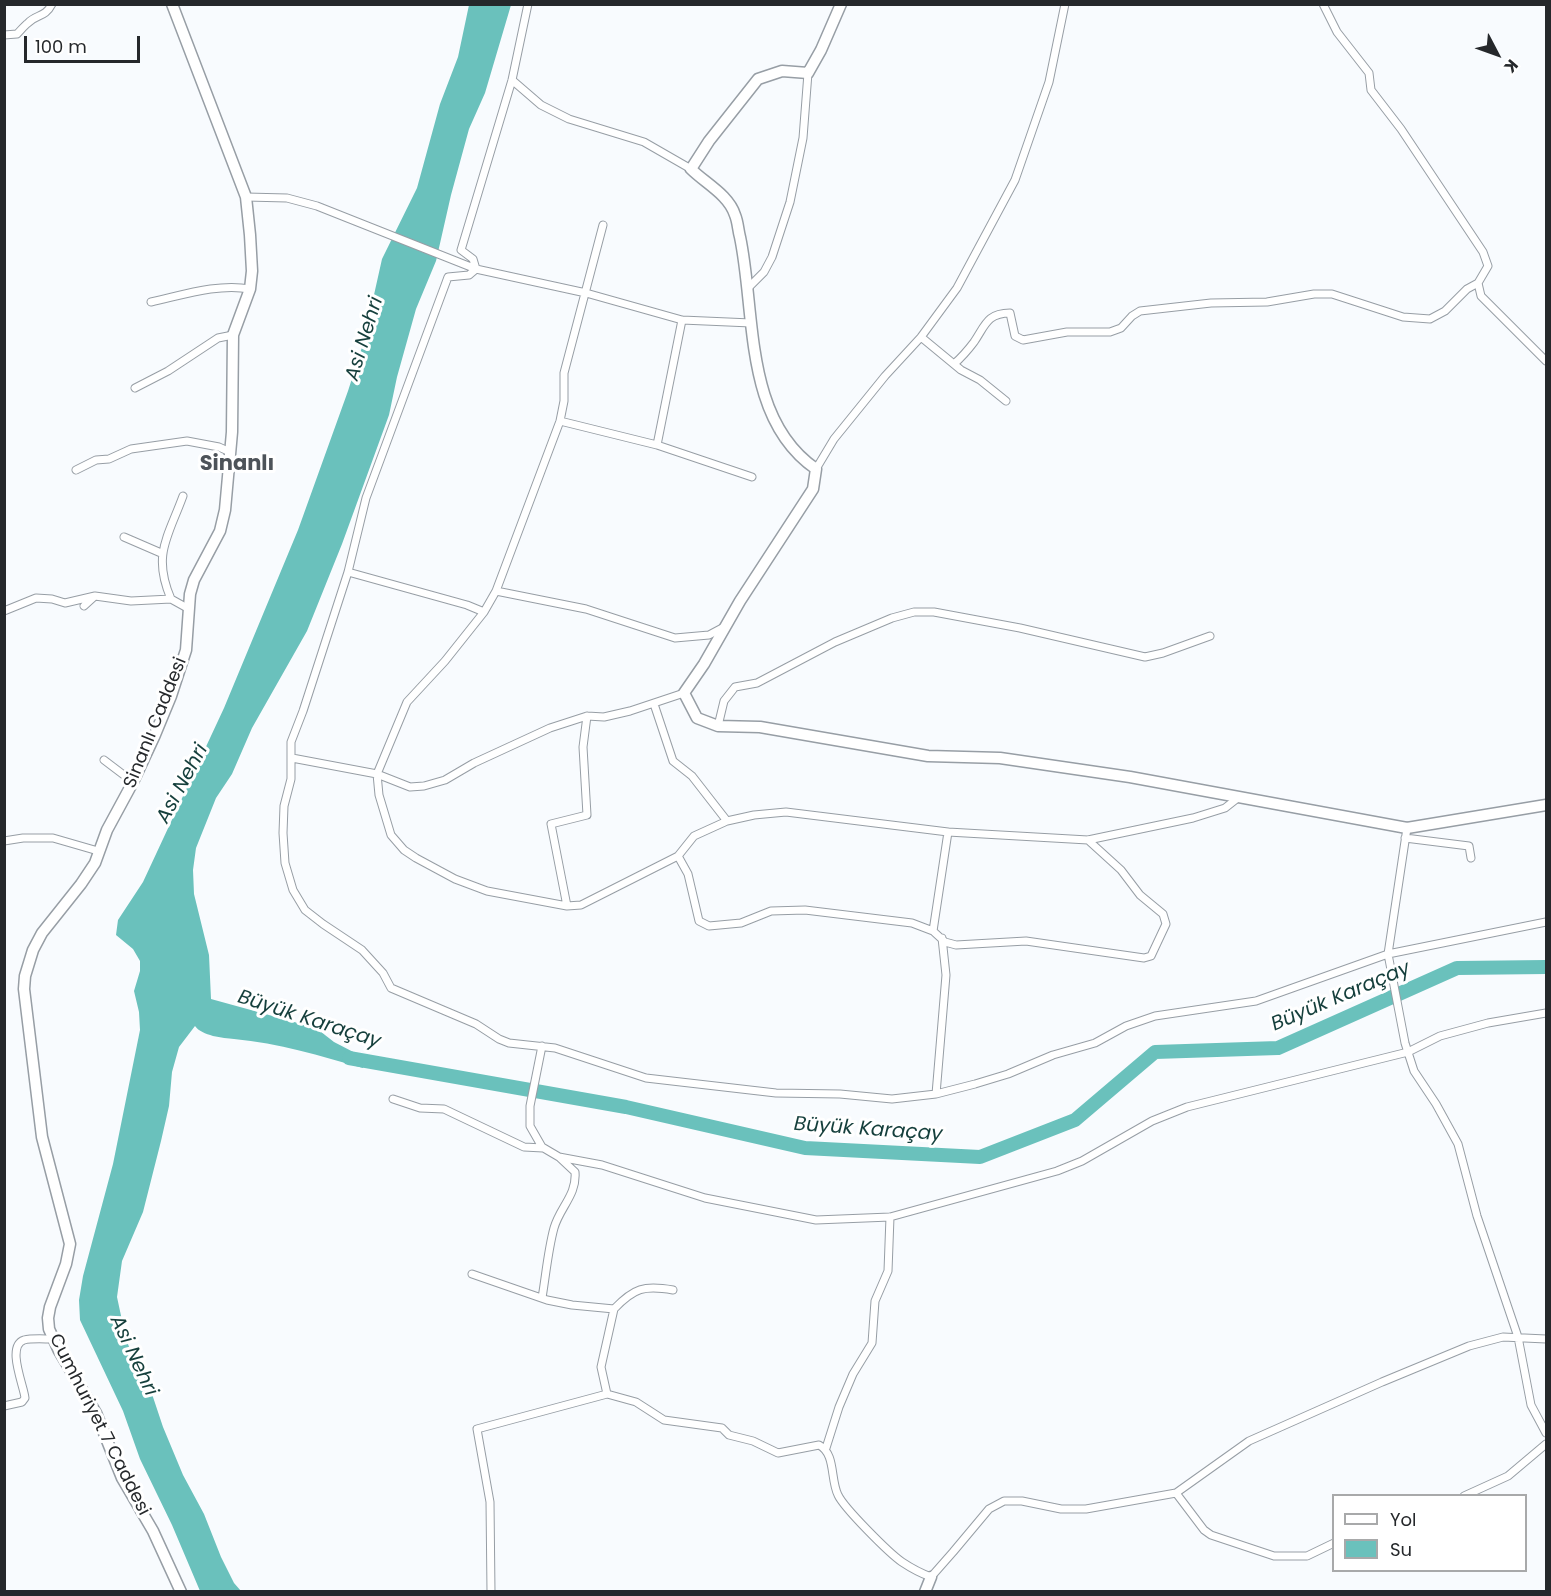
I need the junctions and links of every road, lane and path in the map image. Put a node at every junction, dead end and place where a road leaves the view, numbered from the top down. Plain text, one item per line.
1 (52, 4) edge
2 (172, 4) edge
3 (528, 4) edge
4 (841, 4) edge
5 (1065, 4) edge
6 (1323, 4) edge
7 (4, 35) edge
8 (808, 73) junction
9 (512, 80) junction
10 (691, 169) junction
11 (246, 197) junction
12 (603, 225) dead end
13 (476, 269) junction
14 (1478, 283) junction
15 (250, 289) junction
16 (747, 289) junction
17 (586, 293) junction
18 (151, 302) dead end
19 (682, 320) junction
20 (751, 323) junction
21 (233, 335) junction
22 (921, 337) junction
23 (1546, 361) edge
24 (954, 364) junction
25 (135, 388) dead end
26 (1006, 401) dead end
27 (560, 421) junction
28 (657, 445) junction
29 (230, 452) junction
30 (816, 469) junction
31 (76, 470) dead end
32 (752, 477) dead end
33 (183, 496) dead end
34 (124, 537) dead end
35 (161, 553) junction
36 (348, 572) junction
37 (495, 591) junction
38 (94, 596) junction
39 (171, 599) junction
40 (84, 606) dead end
41 (189, 609) junction
42 (4, 611) edge
43 (484, 612) junction
44 (725, 626) junction
45 (1210, 636) dead end
46 (684, 693) junction
47 (654, 704) junction
48 (587, 716) junction
49 (718, 726) junction
50 (292, 758) junction
51 (104, 759) dead end
52 (377, 774) junction
53 (134, 782) junction
54 (1241, 796) junction
55 (1546, 805) edge
56 (727, 821) junction
57 (948, 832) junction
58 (1406, 833) junction
59 (1088, 840) junction
60 (4, 842) edge
61 (98, 851) junction
62 (678, 856) junction
63 (1471, 858) dead end
64 (567, 906) junction
65 (1546, 922) edge
66 (933, 931) junction
67 (942, 938) junction
68 (1388, 954) junction
69 (1546, 1013) edge
70 (542, 1046) junction
71 (1408, 1052) junction
72 (936, 1094) junction
73 (393, 1099) dead end
74 (543, 1148) junction
75 (559, 1157) junction
76 (890, 1217) junction
77 (64, 1218) joint
78 (472, 1274) dead end
79 (673, 1290) dead end
80 (542, 1298) junction
81 (614, 1309) junction
82 (1518, 1337) junction
83 (52, 1339) junction
84 (1546, 1339) edge
85 (607, 1394) junction
86 (4, 1406) edge
87 (1546, 1433) edge
88 (1546, 1444) edge
89 (826, 1448) junction
90 (1176, 1493) junction
91 (1468, 1494) edge
92 (1332, 1545) edge
93 (931, 1576) junction
94 (181, 1592) edge
95 (491, 1592) edge
96 (925, 1592) edge

1 - 7 street
2 - 11 street, Sinanlı Caddesi
3 - 9 street
4 - 8 street
5 - 22 street
6 - 14 street
8 - 10 street
8 - 16 street
9 - 10 street
9 - 13 street
10 - 16 street
11 - 13 street
11 - 15 street, Sinanlı Caddesi
12 - 17 street
13 - 17 street
13 - 36 street
14 - 23 street
14 - 24 street
15 - 18 street
15 - 21 street, Sinanlı Caddesi
16 - 20 street
17 - 19 street
17 - 27 street
19 - 20 street
19 - 28 street
20 - 30 street
21 - 25 street
21 - 29 street, Sinanlı Caddesi
22 - 24 street
22 - 30 street
24 - 26 street
27 - 28 street
27 - 37 street
28 - 32 street
29 - 31 street
29 - 41 street, Sinanlı Caddesi
30 - 44 street
33 - 35 street
34 - 35 street
35 - 39 street
36 - 43 street
36 - 50 street
37 - 43 street
37 - 44 street
38 - 39 street
38 - 40 street
38 - 42 street
39 - 41 street
41 - 53 street, Sinanlı Caddesi
43 - 52 street
44 - 46 street
45 - 49 street
46 - 47 street
46 - 49 street
47 - 48 street
47 - 56 street
48 - 52 street
48 - 64 street
49 - 54 street
50 - 52 street
50 - 70 street
51 - 53 street
52 - 64 street
53 - 61 street, Sinanlı Caddesi
54 - 58 street
54 - 59 street
55 - 58 street
56 - 57 street
56 - 62 street
57 - 59 street
57 - 66 street
58 - 63 street
58 - 68 street
59 - 67 street
60 - 61 street
61 - 77 street, Sinanlı Caddesi
62 - 64 street
62 - 66 street
65 - 68 street
66 - 67 street
67 - 72 street
68 - 71 street
68 - 72 street
69 - 71 street
70 - 72 street
70 - 74 street
71 - 76 street
71 - 82 street
73 - 74 street
74 - 75 street
75 - 76 street
75 - 80 street
76 - 89 street
77 - 83 street, Cumhuriyet 7 Caddesi
78 - 80 street
79 - 81 street
80 - 81 street
81 - 85 street
82 - 84 street
82 - 87 street
82 - 90 street
83 - 86 street
83 - 94 street, Cumhuriyet 7 Caddesi
85 - 89 street
85 - 95 street
88 - 91 street
89 - 93 street
90 - 92 street
90 - 93 street
93 - 96 street

